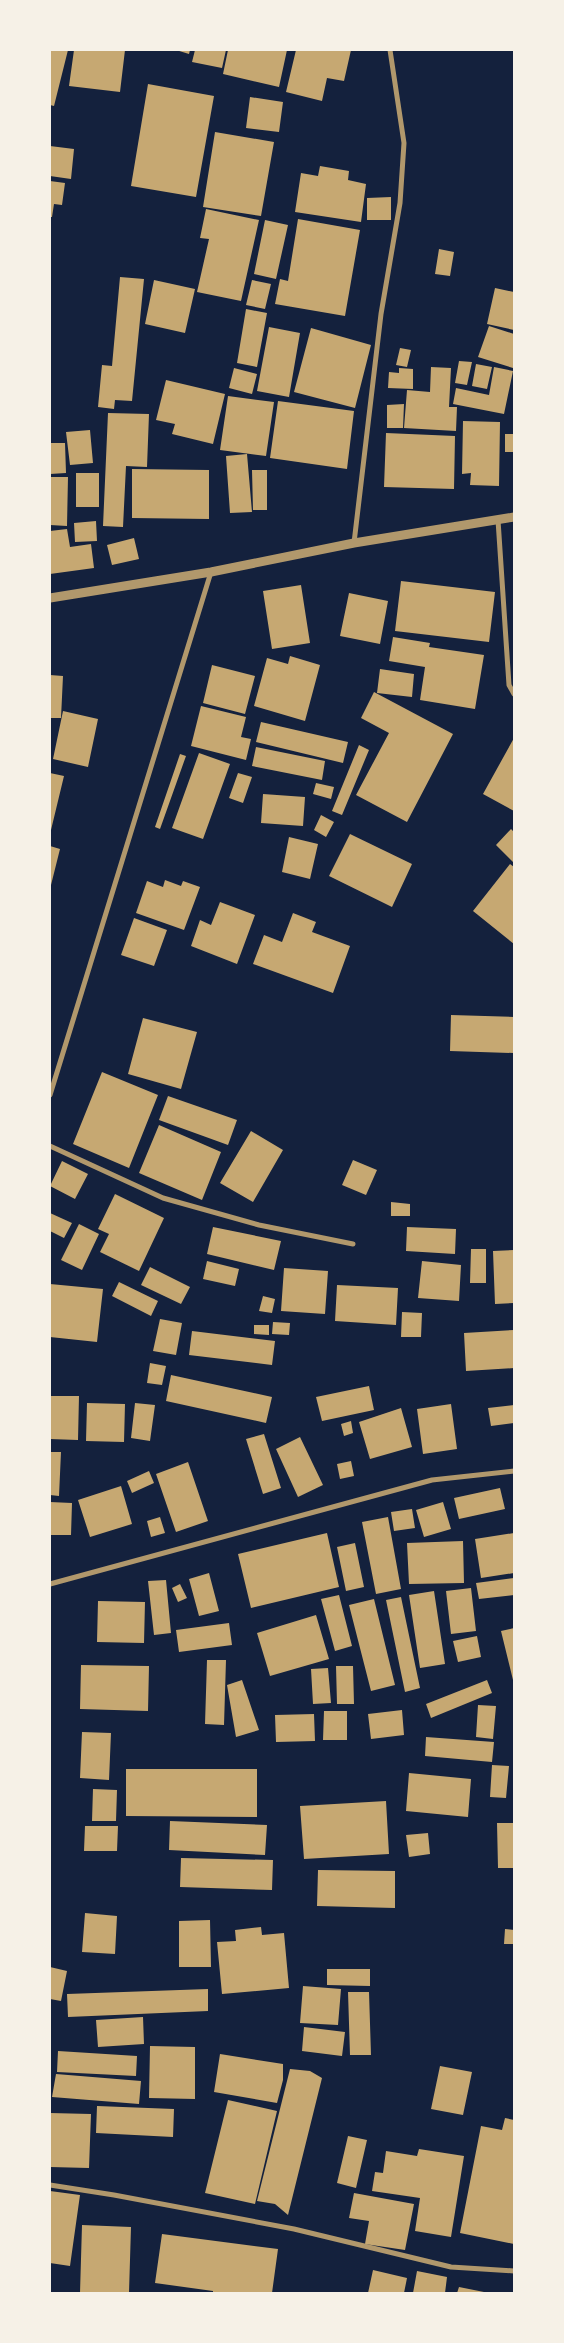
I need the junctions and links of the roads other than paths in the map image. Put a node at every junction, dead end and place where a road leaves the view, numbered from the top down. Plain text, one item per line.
1 (390, 50) edge
2 (514, 517) edge
3 (498, 520) junction
4 (354, 543) junction
5 (211, 572) junction
6 (50, 598) edge
7 (514, 694) edge
8 (50, 1095) edge
9 (50, 1146) edge
10 (353, 1244) dead end
11 (514, 1471) edge
12 (50, 1584) edge
13 (50, 2185) edge
14 (514, 2271) edge

1 - 4 street
2 - 3 street
3 - 4 street
3 - 7 street
4 - 5 street
5 - 6 street
5 - 8 street
9 - 10 street
11 - 12 street
13 - 14 street

